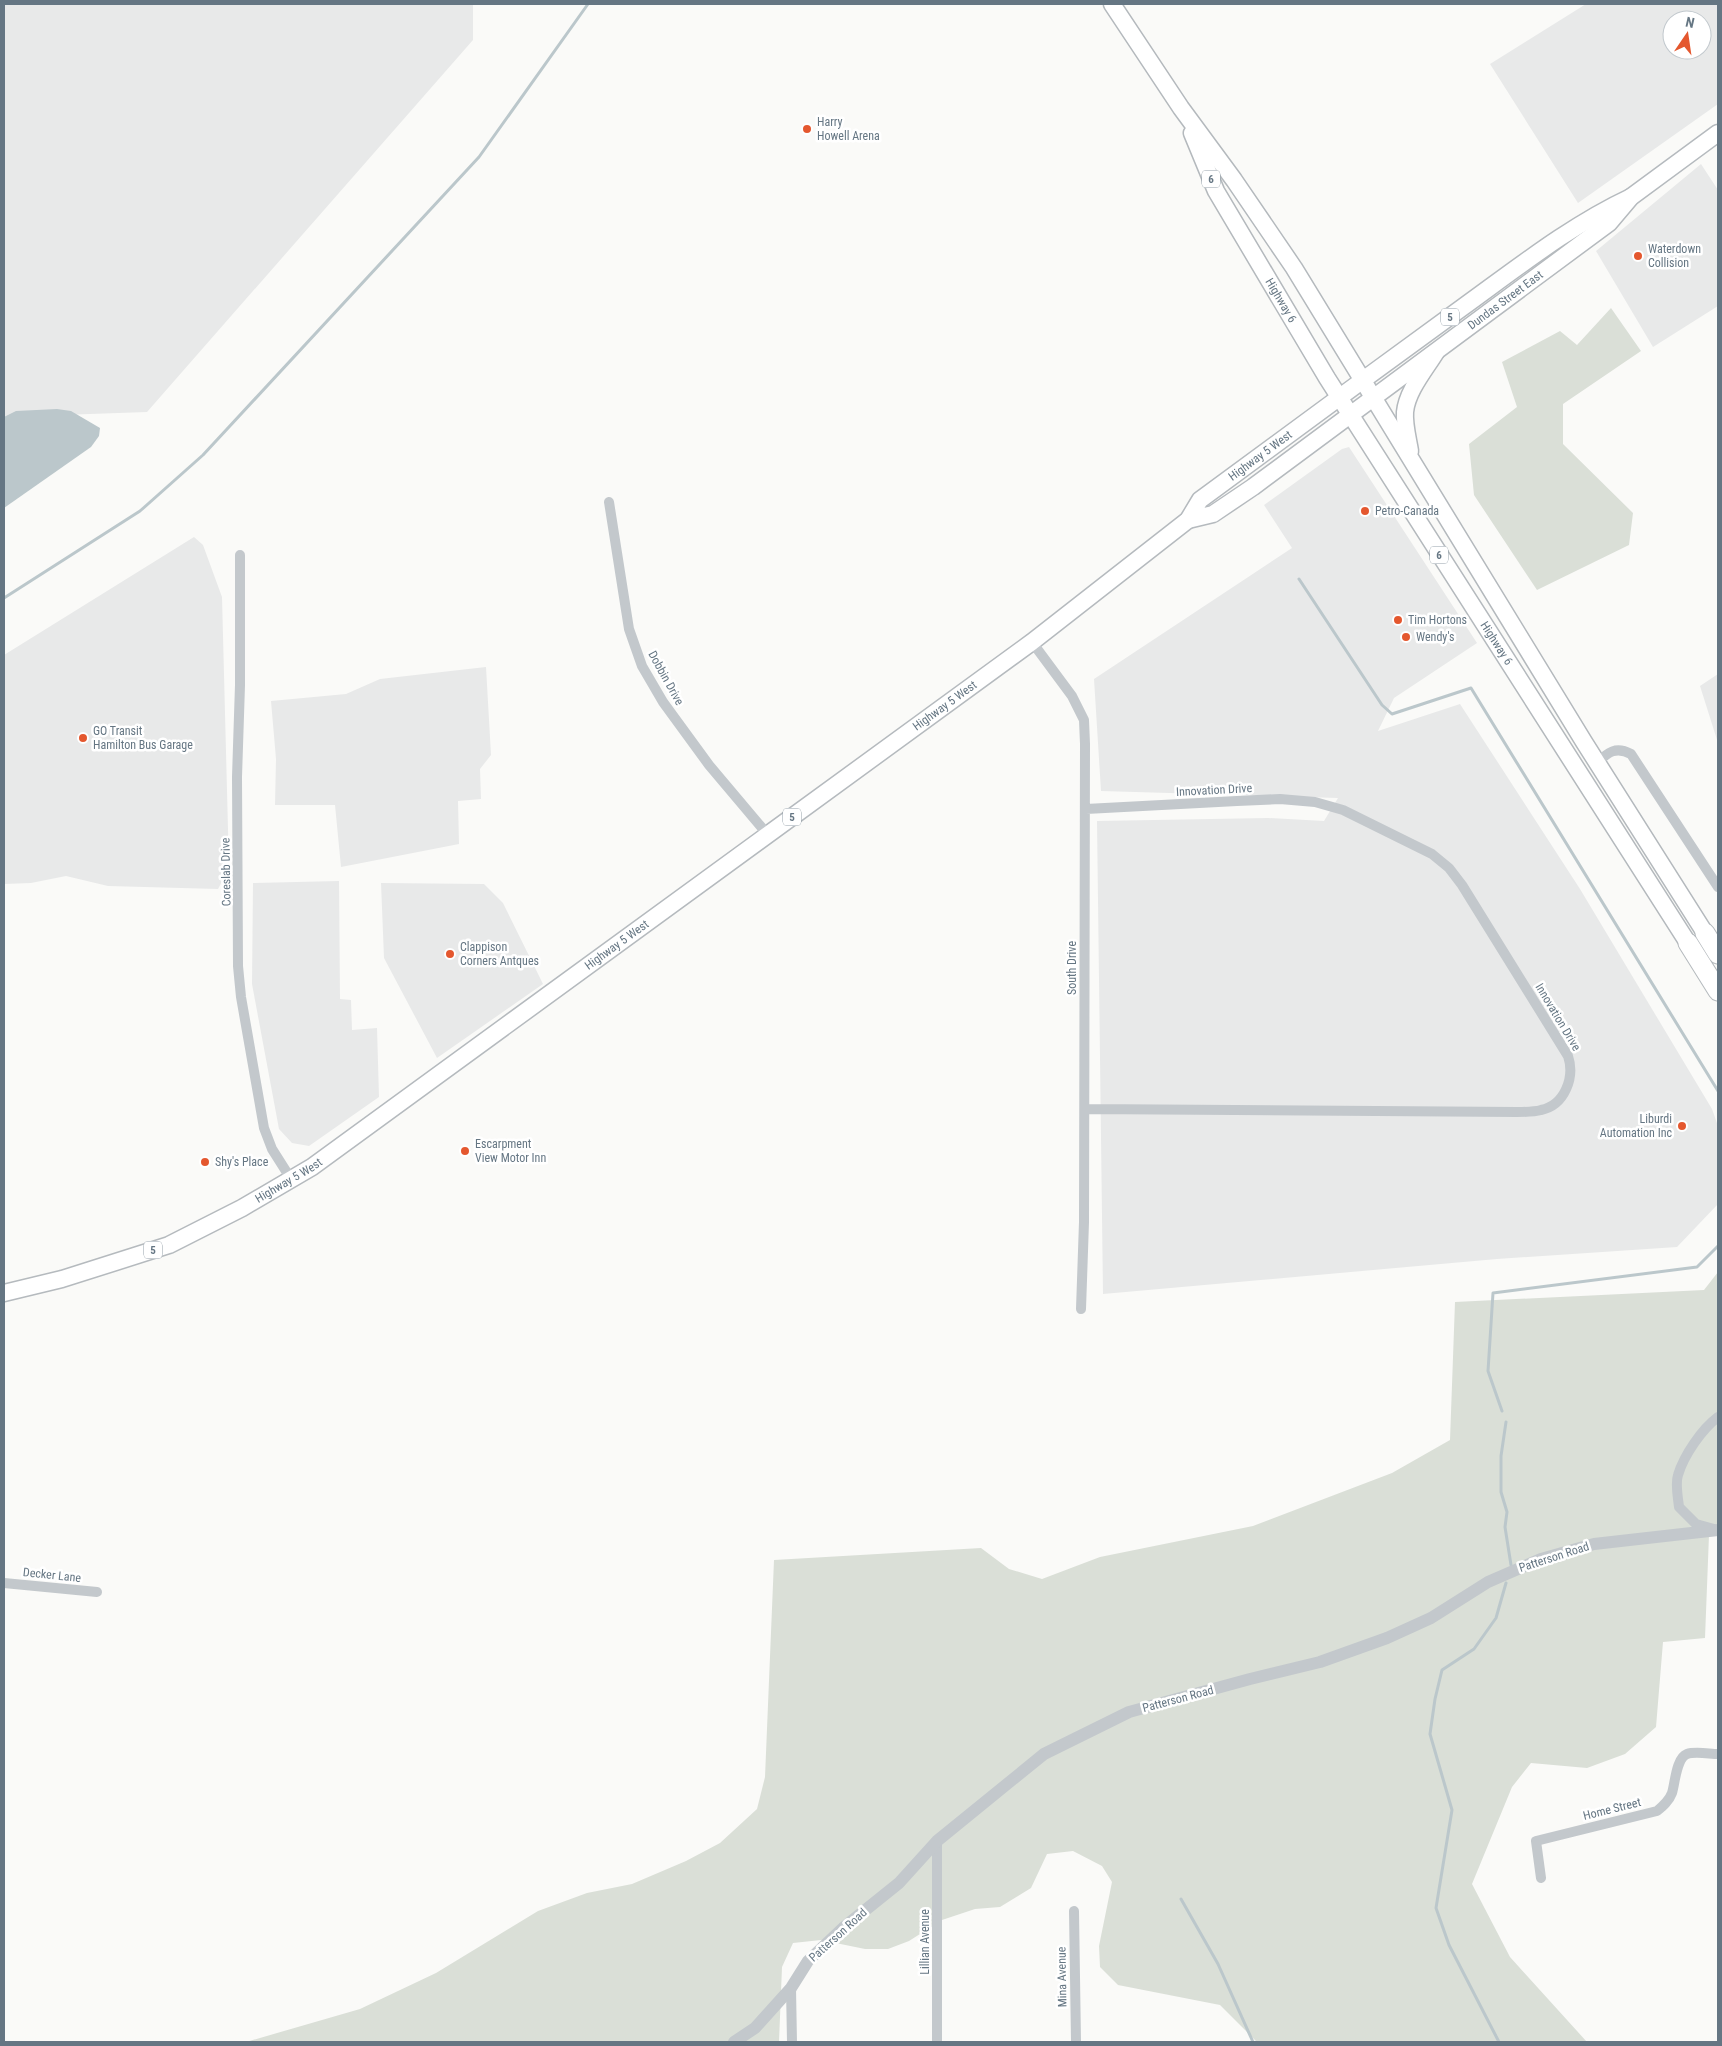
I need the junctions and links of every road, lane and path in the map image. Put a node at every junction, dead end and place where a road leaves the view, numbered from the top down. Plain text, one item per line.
1 (1112, 4) edge
2 (1181, 108) junction
3 (1718, 133) edge
4 (1632, 197) junction
5 (1436, 352) junction
6 (1364, 380) junction
7 (1340, 397) junction
8 (1374, 398) junction
9 (1351, 414) junction
10 (1412, 461) junction
11 (609, 502) dead end
12 (1188, 520) junction
13 (240, 555) dead end
14 (1032, 642) junction
15 (1584, 742) junction
16 (1567, 752) junction
17 (1597, 763) junction
18 (1086, 809) junction
19 (768, 835) junction
20 (1718, 887) edge
21 (1705, 933) joint
22 (1688, 943) joint
23 (1718, 954) edge
24 (1718, 991) edge
25 (1084, 1109) junction
26 (291, 1179) junction
27 (4, 1293) edge
28 (1081, 1310) dead end
29 (1718, 1416) edge
30 (1718, 1530) edge
31 (4, 1583) edge
32 (97, 1592) dead end
33 (1718, 1754) edge
34 (937, 1841) junction
35 (1541, 1878) dead end
36 (1074, 1911) dead end
37 (791, 1988) junction
38 (734, 2042) edge
39 (792, 2042) edge
40 (937, 2042) edge
41 (1076, 2042) edge

1 - 2 main road, Highway 6 / 6
2 - 6 main road, Highway 6 / 6
2 - 7 main road, Highway 6 / 6
3 - 4 main road, Dundas Street East / 5
4 - 5 main road, Dundas Street East / 5
4 - 6 main road, Dundas Street East / 5
5 - 8 main road, Dundas Street East / 5
5 - 10 main road
6 - 7 main road, 5
6 - 8 main road, Highway 6 / 6
7 - 9 main road, Highway 6 / 6
7 - 12 main road, Highway 5 West / 5
8 - 9 main road, 5
8 - 10 main road, Highway 6 / 6
9 - 12 main road, Highway 5 West / 5
9 - 16 main road, Highway 6 / 6
10 - 15 main road, Highway 6 / 6
11 - 19 street, Dobbin Drive
12 - 14 main road, Highway 5 West / 5
13 - 26 street, Coreslab Drive
14 - 18 street, South Drive
14 - 19 main road, Highway 5 West / 5
15 - 16 street
15 - 17 main road, Highway 6 / 6
16 - 22 main road, Highway 6 / 6
17 - 20 street
17 - 21 main road, Highway 6 / 6
18 - 25 street, South Drive
18 - 25 street, Innovation Drive
19 - 26 main road, Highway 5 West / 5
21 - 23 highway, Highway 6 / 6
22 - 24 highway, Highway 6 / 6
25 - 28 street, South Drive
26 - 27 main road, Highway 5 West / 5
29 - 30 street
30 - 34 street, Patterson Road
31 - 32 street, Decker Lane
33 - 35 street, Home Street
34 - 37 street, Patterson Road
34 - 40 street, Lillian Avenue
36 - 41 street, Mina Avenue
37 - 38 street, Patterson Road
37 - 39 street

